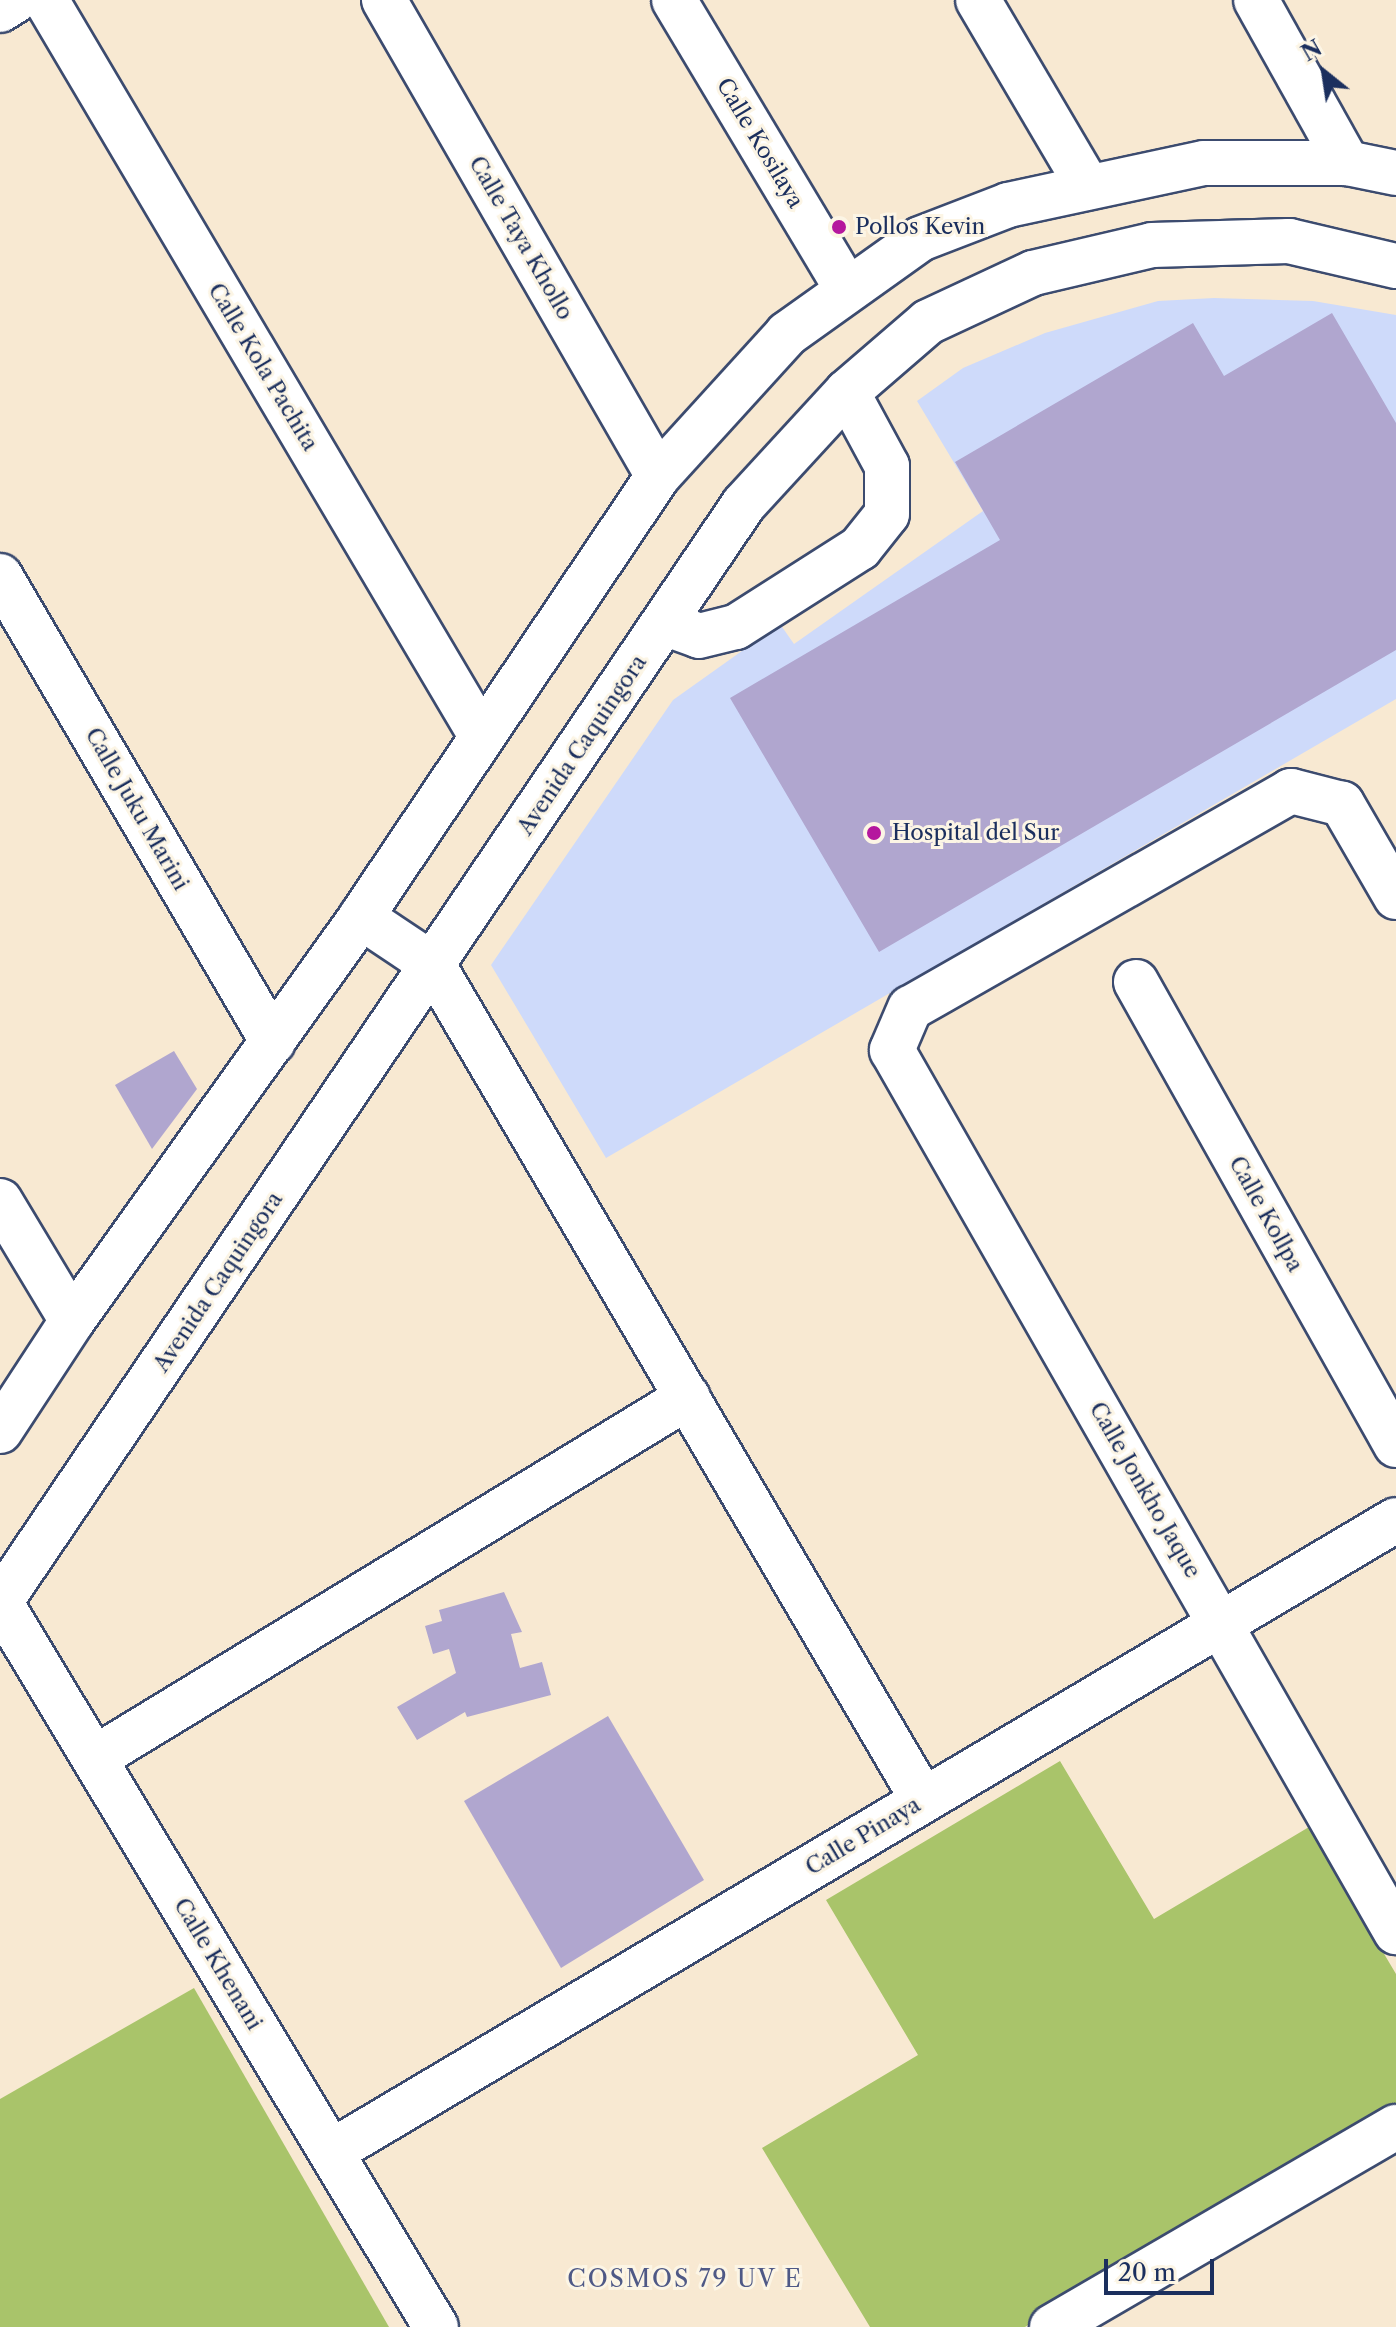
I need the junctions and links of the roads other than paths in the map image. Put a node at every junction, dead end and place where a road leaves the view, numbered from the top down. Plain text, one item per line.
1 (16, 0) edge
2 (46, 0) edge
3 (384, 0) edge
4 (674, 0) edge
5 (978, 0) edge
6 (1256, 0) edge
7 (0, 10) edge
8 (1347, 163) junction
9 (1396, 173) edge
10 (1088, 187) junction
11 (1396, 266) edge
12 (846, 287) junction
13 (847, 392) junction
14 (658, 476) junction
15 (0, 576) edge
16 (664, 623) junction
17 (480, 734) junction
18 (1396, 897) edge
19 (361, 917) junction
20 (433, 965) junction
21 (1136, 982) dead end
22 (273, 1042) junction
23 (0, 1201) edge
24 (72, 1321) junction
25 (688, 1397) junction
26 (0, 1431) edge
27 (1396, 1445) edge
28 (1396, 1520) edge
29 (0, 1602) edge
30 (1222, 1623) junction
31 (95, 1758) junction
32 (923, 1800) junction
33 (1396, 1932) edge
34 (1396, 2127) edge
35 (331, 2152) junction
36 (436, 2327) edge
37 (1052, 2327) edge

1 - 7 street
2 - 17 street, Calle Kola Pachita
3 - 14 street, Calle Taya Khollo
4 - 12 street, Calle Kosilaya
5 - 10 street
6 - 8 street
8 - 9 street
8 - 10 street
10 - 12 street
11 - 13 street, Avenida Caquingora
12 - 14 street
13 - 16 street, Avenida Caquingora
13 - 16 street
14 - 17 street
15 - 22 street, Calle Juku Marini
16 - 20 street, Avenida Caquingora
17 - 19 street
18 - 30 street, Calle Jonkho Jaque
19 - 20 street
19 - 22 street
20 - 25 street
20 - 29 street, Avenida Caquingora
21 - 27 street, Calle Kollpa
22 - 24 street
23 - 24 street
24 - 26 street
25 - 31 street
25 - 32 street
28 - 30 street, Calle Pinaya
29 - 31 street, Calle Khenani
30 - 32 street, Calle Pinaya
30 - 33 street, Calle Jonkho Jaque
31 - 35 street, Calle Khenani
32 - 35 street, Calle Pinaya
34 - 37 street
35 - 36 street, Calle Khenani

